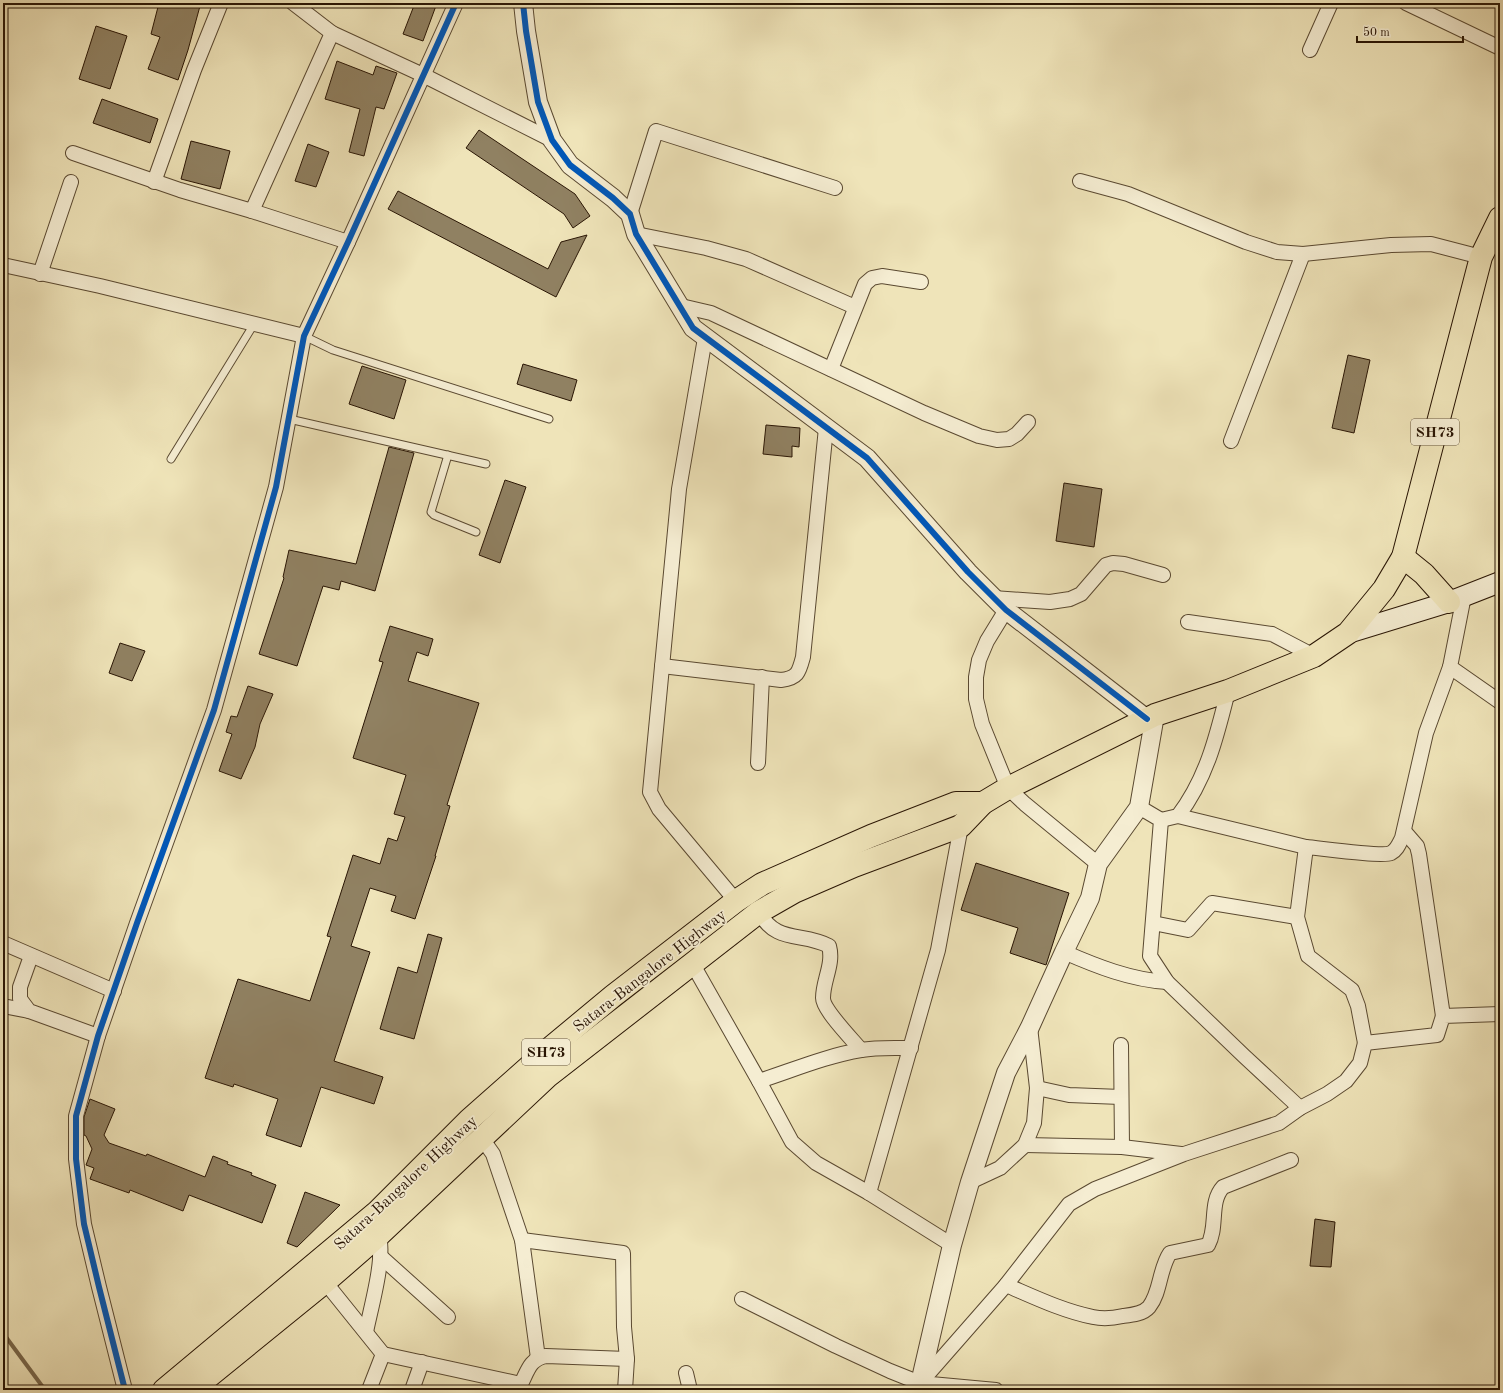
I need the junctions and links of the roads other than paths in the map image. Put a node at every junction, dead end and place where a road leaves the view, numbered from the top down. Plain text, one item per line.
1 (221, 3) edge
2 (293, 3) edge
3 (456, 3) edge
4 (523, 3) edge
5 (1331, 3) edge
6 (1406, 3) edge
7 (332, 33) junction
8 (1500, 48) edge
9 (1310, 50) dead end
10 (423, 75) junction
11 (552, 140) junction
12 (73, 153) dead end
13 (1080, 181) dead end
14 (71, 182) dead end
15 (154, 182) junction
16 (835, 188) dead end
17 (252, 211) junction
18 (630, 214) junction
19 (1500, 218) edge
20 (636, 234) junction
21 (348, 242) junction
22 (1303, 254) junction
23 (1481, 257) junction
24 (3, 265) edge
25 (40, 274) junction
26 (921, 282) dead end
27 (681, 306) junction
28 (855, 307) junction
29 (254, 324) junction
30 (304, 336) junction
31 (705, 338) junction
32 (831, 369) junction
33 (289, 419) junction
34 (549, 419) dead end
35 (1028, 422) dead end
36 (826, 428) junction
37 (1231, 441) dead end
38 (448, 455) junction
39 (171, 459) dead end
40 (486, 464) dead end
41 (476, 532) dead end
42 (1403, 557) junction
43 (1164, 575) dead end
44 (1500, 582) edge
45 (1456, 599) junction
46 (999, 604) junction
47 (1188, 622) dead end
48 (1348, 633) junction
49 (1314, 656) junction
50 (662, 666) junction
51 (1450, 667) junction
52 (762, 677) junction
53 (1228, 691) junction
54 (1500, 702) edge
55 (1151, 717) junction
56 (758, 763) dead end
57 (1008, 788) junction
58 (956, 803) junction
59 (983, 803) junction
60 (1139, 807) junction
61 (1178, 816) junction
62 (1161, 820) junction
63 (961, 826) junction
64 (1404, 831) junction
65 (1306, 847) junction
66 (1098, 864) junction
67 (736, 901) junction
68 (759, 912) junction
69 (1297, 917) junction
70 (1153, 923) junction
71 (3, 943) edge
72 (1064, 952) junction
73 (31, 956) junction
74 (692, 963) junction
75 (1167, 982) junction
76 (114, 991) junction
77 (3, 1006) edge
78 (30, 1012) junction
79 (1500, 1014) edge
80 (1443, 1016) junction
81 (1030, 1027) junction
82 (98, 1036) junction
83 (1365, 1043) junction
84 (1121, 1046) dead end
85 (910, 1048) junction
86 (861, 1050) junction
87 (759, 1081) junction
88 (1037, 1088) junction
89 (1121, 1097) junction
90 (1300, 1108) junction
91 (481, 1137) junction
92 (1026, 1145) junction
93 (1122, 1147) junction
94 (1184, 1154) junction
95 (1291, 1160) dead end
96 (970, 1182) junction
97 (869, 1193) junction
98 (522, 1240) junction
99 (379, 1245) junction
100 (952, 1245) junction
101 (318, 1275) junction
102 (1006, 1285) junction
103 (742, 1299) dead end
104 (448, 1317) dead end
105 (366, 1332) junction
106 (383, 1354) junction
107 (538, 1358) junction
108 (627, 1359) junction
109 (422, 1362) junction
110 (686, 1372) dead end
111 (520, 1387) edge
112 (919, 1388) edge
113 (125, 1390) edge
114 (164, 1390) edge
115 (192, 1390) edge
116 (369, 1390) edge
117 (412, 1390) edge
118 (625, 1390) edge
119 (690, 1390) edge
120 (996, 1390) edge

1 - 15 street
2 - 7 street
3 - 10 street
4 - 11 street
5 - 9 street
6 - 8 street
7 - 10 street
7 - 17 street
10 - 11 street
10 - 21 street
11 - 18 street
12 - 15 street
13 - 22 street
14 - 25 street
15 - 17 street
16 - 18 street
17 - 21 street
18 - 20 street
19 - 23 main road, Satara-Bangalore Highway / SH73
20 - 27 street
20 - 28 street
21 - 30 street
22 - 23 street
22 - 37 street
23 - 42 main road, Satara-Bangalore Highway / SH73
24 - 25 street
25 - 29 street
26 - 28 street
27 - 31 street
27 - 32 street
28 - 32 street
29 - 30 street
29 - 39 lane
30 - 33 street
30 - 34 lane
31 - 36 street
31 - 50 street
32 - 35 street
33 - 38 lane
33 - 76 street
36 - 46 street
36 - 52 street
38 - 40 lane
38 - 41 lane
42 - 45 main road
42 - 48 main road, Satara-Bangalore Highway / SH73
43 - 46 street
44 - 45 main road
45 - 48 main road
45 - 51 street
46 - 55 street
46 - 57 street
47 - 49 street
48 - 49 main road, Satara-Bangalore Highway / SH73
49 - 53 main road, Satara-Bangalore Highway / SH73
50 - 52 street
50 - 67 street
51 - 54 street
51 - 64 street
52 - 56 street
53 - 55 main road, Satara-Bangalore Highway / SH73
53 - 61 street
55 - 57 main road, Satara-Bangalore Highway / SH73
55 - 60 street
57 - 59 main road, Satara-Bangalore Highway / SH73
57 - 66 street
58 - 59 main road, Satara-Bangalore Highway / SH73
58 - 63 street
58 - 67 main road, Satara-Bangalore Highway / SH73
59 - 63 main road, Satara-Bangalore Highway / SH73
60 - 62 street
60 - 66 street
61 - 62 street
61 - 65 street
62 - 70 street
63 - 68 main road, Satara-Bangalore Highway / SH73
63 - 85 street
64 - 65 street
64 - 80 street
65 - 69 street
66 - 72 street
67 - 101 main road, Satara-Bangalore Highway / SH73
68 - 74 main road, Satara-Bangalore Highway / SH73
68 - 86 street
69 - 70 street
69 - 83 street
70 - 75 street
71 - 73 street
72 - 75 street
72 - 81 street
73 - 76 street
73 - 78 street
74 - 87 street
74 - 91 main road, Satara-Bangalore Highway / SH73
75 - 90 street
76 - 82 street
77 - 78 street
78 - 82 street
79 - 80 street
80 - 83 street
81 - 88 street
81 - 96 street
82 - 113 street
83 - 90 street
84 - 89 street
85 - 86 street
85 - 97 street
86 - 87 street
87 - 97 street
88 - 89 street
88 - 92 street
89 - 93 street
90 - 94 street
91 - 98 street
91 - 99 main road, Satara-Bangalore Highway / SH73
92 - 93 street
92 - 96 street
93 - 94 street
94 - 102 street
95 - 102 street
96 - 100 street
97 - 100 street
98 - 107 street
98 - 108 street
99 - 101 main road, Satara-Bangalore Highway / SH73
99 - 104 street
99 - 105 street
100 - 112 street
101 - 105 street
101 - 114 main road, Satara-Bangalore Highway / SH73
101 - 115 main road, Satara-Bangalore Highway / SH73
102 - 112 street
103 - 112 street
105 - 106 street
106 - 109 street
106 - 116 street
107 - 108 street
107 - 111 street
108 - 118 street
109 - 111 street
109 - 117 street
110 - 119 street
112 - 120 street

